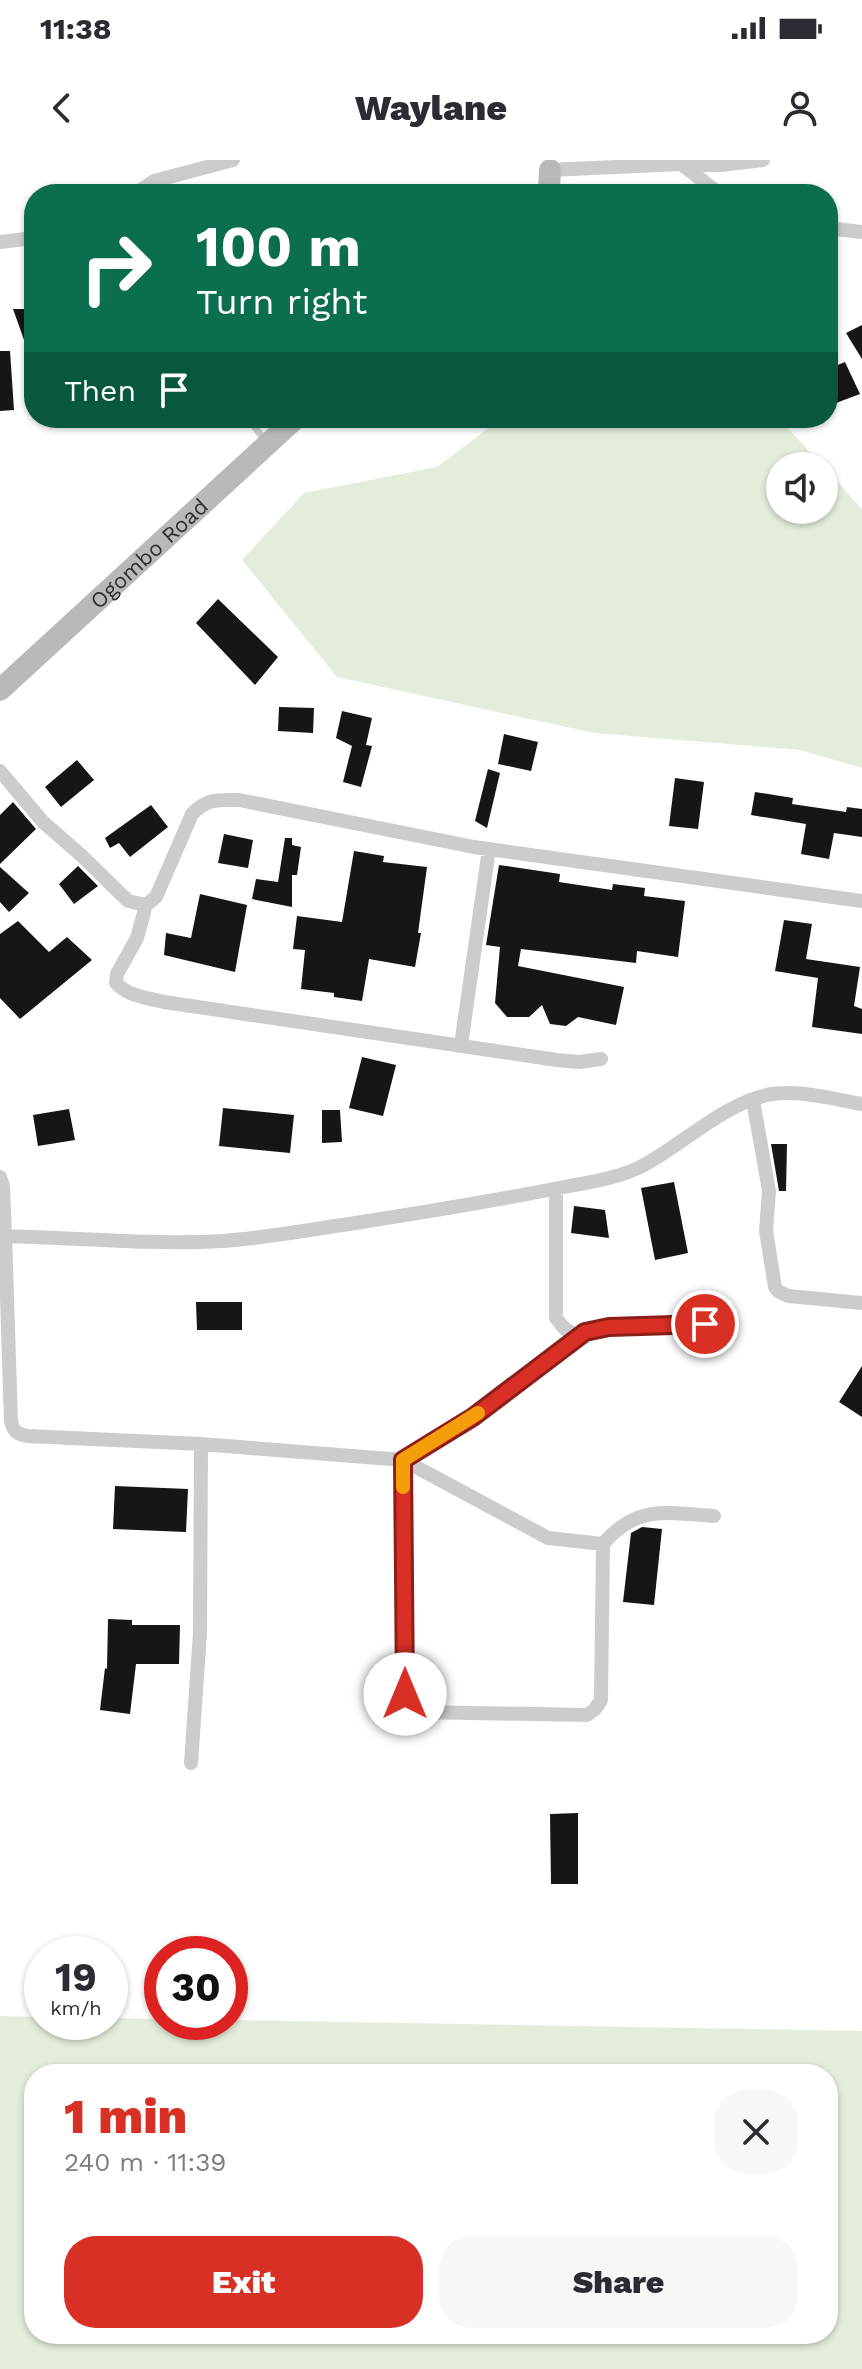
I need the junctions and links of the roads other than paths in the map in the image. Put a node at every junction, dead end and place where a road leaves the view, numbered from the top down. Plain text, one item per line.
1 (233, 160) edge
2 (763, 160) edge
3 (681, 164) junction
4 (550, 170) joint
5 (150, 184) edge
6 (549, 184) edge
7 (707, 184) edge
8 (838, 229) edge
9 (862, 232) edge
10 (24, 239) edge
11 (0, 242) edge
12 (256, 428) edge
13 (285, 428) edge
14 (268, 444) junction
15 (0, 690) edge
16 (0, 771) edge
17 (489, 849) junction
18 (862, 901) edge
19 (146, 905) junction
20 (461, 1045) junction
21 (601, 1059) dead end
22 (753, 1100) junction
23 (862, 1104) edge
24 (0, 1177) edge
25 (556, 1189) junction
26 (5, 1236) junction
27 (862, 1303) edge
28 (705, 1324) dead end
29 (578, 1337) junction
30 (201, 1444) junction
31 (403, 1460) junction
32 (714, 1516) dead end
33 (603, 1544) junction
34 (191, 1763) dead end

1 - 5 street
2 - 3 street
3 - 4 street
3 - 7 street
4 - 6 main road
8 - 9 street
10 - 11 street
12 - 14 lane
13 - 14 main road, Ogombo Road
14 - 15 main road, Ogombo Road
16 - 19 street
17 - 18 street
17 - 19 street
17 - 20 street
19 - 20 street
20 - 21 street
22 - 23 street
22 - 25 street
22 - 27 street
24 - 26 street
25 - 26 street
25 - 29 street
26 - 30 street
28 - 29 street
29 - 31 street
30 - 31 street
30 - 34 street
31 - 33 street
31 - 33 street
32 - 33 street

